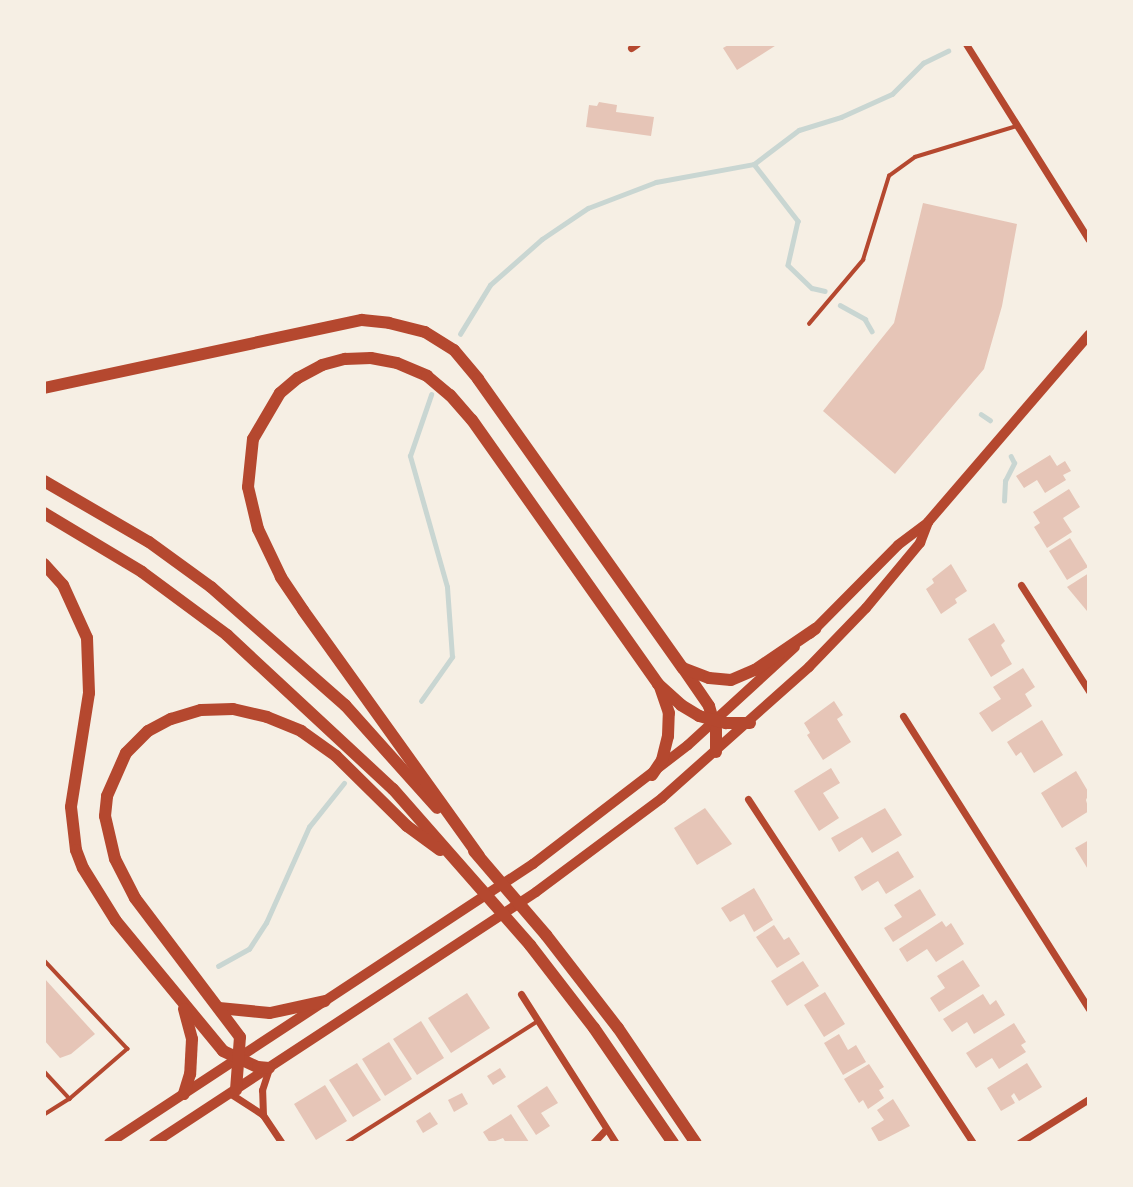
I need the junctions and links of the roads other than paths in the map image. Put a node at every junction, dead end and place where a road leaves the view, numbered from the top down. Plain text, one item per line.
1 (966, 44) edge
2 (1018, 125) junction
3 (1089, 240) edge
4 (809, 324) dead end
5 (1089, 335) edge
6 (44, 388) edge
7 (44, 481) edge
8 (44, 513) edge
9 (928, 522) junction
10 (44, 564) edge
11 (1021, 584) dead end
12 (815, 629) junction
13 (683, 668) junction
14 (658, 684) junction
15 (1089, 691) edge
16 (902, 716) dead end
17 (715, 722) junction
18 (750, 723) junction
19 (716, 752) junction
20 (652, 775) junction
21 (748, 799) dead end
22 (480, 856) junction
23 (463, 866) junction
24 (44, 960) edge
25 (520, 994) dead end
26 (181, 1002) junction
27 (325, 1002) junction
28 (219, 1007) junction
29 (1089, 1009) edge
30 (538, 1021) junction
31 (239, 1059) junction
32 (269, 1068) junction
33 (44, 1071) edge
34 (233, 1091) junction
35 (184, 1094) junction
36 (1089, 1098) edge
37 (70, 1099) junction
38 (44, 1115) edge
39 (263, 1115) junction
40 (606, 1129) junction
41 (109, 1143) edge
42 (154, 1143) edge
43 (282, 1143) edge
44 (346, 1143) edge
45 (593, 1143) edge
46 (616, 1143) edge
47 (673, 1143) edge
48 (696, 1143) edge
49 (973, 1143) edge
50 (1019, 1143) edge

1 - 2 street
2 - 3 street
2 - 4 lane
5 - 9 main road
6 - 13 highway
7 - 22 highway
8 - 23 highway
9 - 12 main road
9 - 18 main road
10 - 26 highway
11 - 15 street
12 - 13 highway
12 - 17 main road
13 - 17 highway
14 - 17 highway
14 - 20 highway
14 - 22 highway
16 - 29 street
17 - 18 highway
17 - 19 highway
17 - 20 main road
18 - 19 main road
19 - 32 main road
20 - 27 main road
21 - 49 street
22 - 48 highway
23 - 28 highway
23 - 47 highway
24 - 37 lane
25 - 30 street
26 - 31 highway
26 - 35 highway
27 - 28 highway
27 - 31 main road
28 - 31 highway
30 - 40 street
30 - 44 lane
31 - 32 highway
31 - 34 highway
31 - 35 main road
32 - 34 main road
32 - 39 street
33 - 37 lane
34 - 39 street
34 - 42 main road
35 - 41 main road
36 - 50 street
37 - 38 lane
39 - 43 street
40 - 45 street
40 - 46 street

